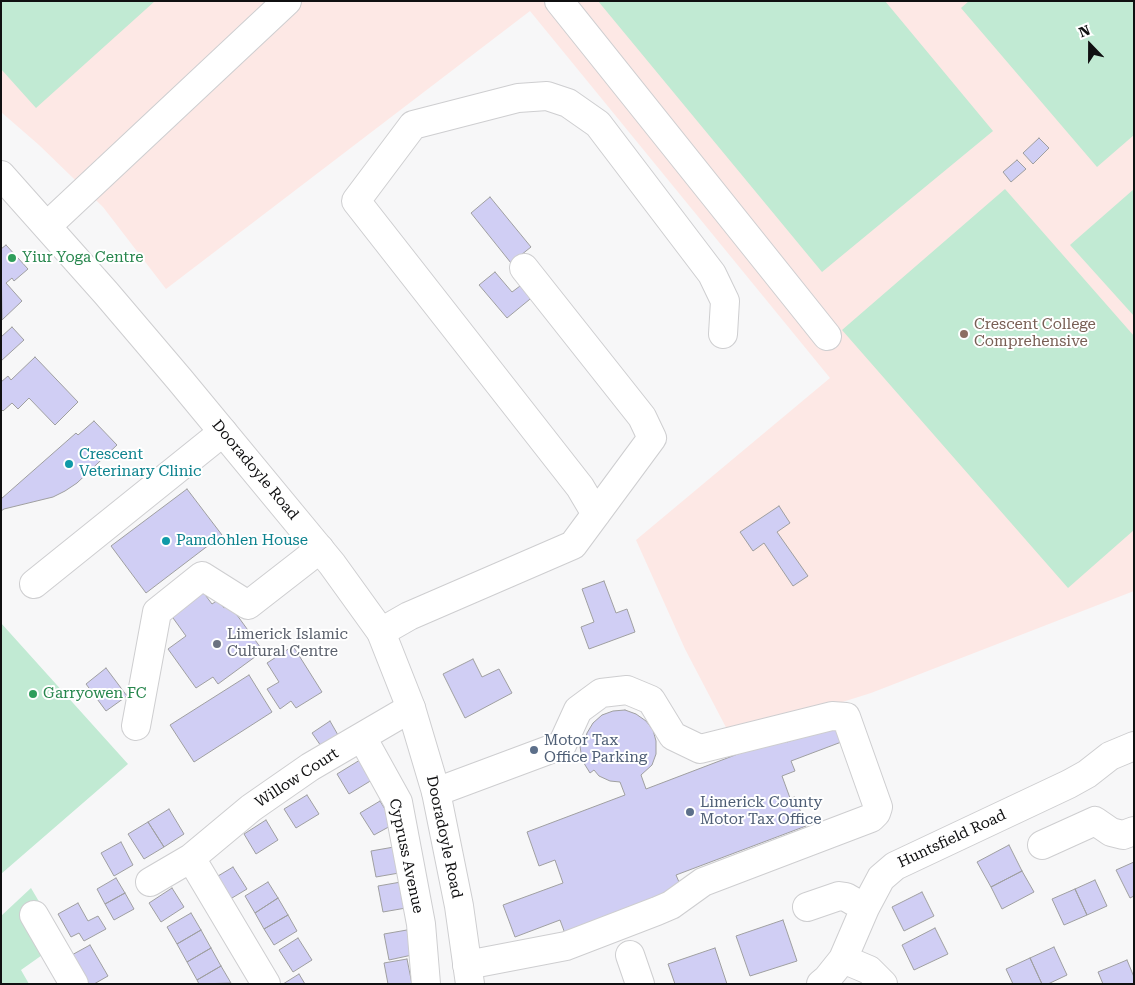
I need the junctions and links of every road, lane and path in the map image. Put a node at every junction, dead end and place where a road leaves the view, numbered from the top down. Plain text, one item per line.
1 (287, 1) edge
2 (559, 1) edge
3 (1, 175) edge
4 (47, 226) junction
5 (524, 268) dead end
6 (722, 334) dead end
7 (827, 336) dead end
8 (223, 432) junction
9 (596, 514) junction
10 (320, 549) junction
11 (34, 584) dead end
12 (381, 632) junction
13 (411, 708) junction
14 (136, 726) dead end
15 (362, 737) junction
16 (1134, 746) edge
17 (436, 792) junction
18 (1134, 831) edge
19 (1042, 845) dead end
20 (191, 858) junction
21 (150, 882) dead end
22 (807, 907) dead end
23 (865, 908) junction
24 (34, 915) dead end
25 (630, 955) dead end
26 (843, 959) junction
27 (469, 974) edge
28 (74, 984) edge
29 (266, 984) edge
30 (426, 984) edge
31 (640, 984) edge
32 (821, 984) edge
33 (883, 984) edge

1 - 4 street
2 - 7 street
3 - 4 street, Dooradoyle Road
4 - 8 street, Dooradoyle Road
5 - 9 street
6 - 9 street
8 - 10 street, Dooradoyle Road
8 - 11 street
9 - 12 street
10 - 12 street, Dooradoyle Road
10 - 14 street
12 - 13 street, Dooradoyle Road
13 - 15 street, Willow Court
13 - 17 street, Dooradoyle Road
15 - 20 street, Willow Court
15 - 30 street, Cypruss Avenue
16 - 23 street, Huntsfield Road
17 - 27 street, Dooradoyle Road
17 - 27 street
18 - 19 street
20 - 21 street, Willow Court
20 - 29 street
22 - 23 street
23 - 26 street, Huntsfield Road
24 - 28 street
25 - 31 street
26 - 32 street, Huntsfield Road
26 - 33 street

